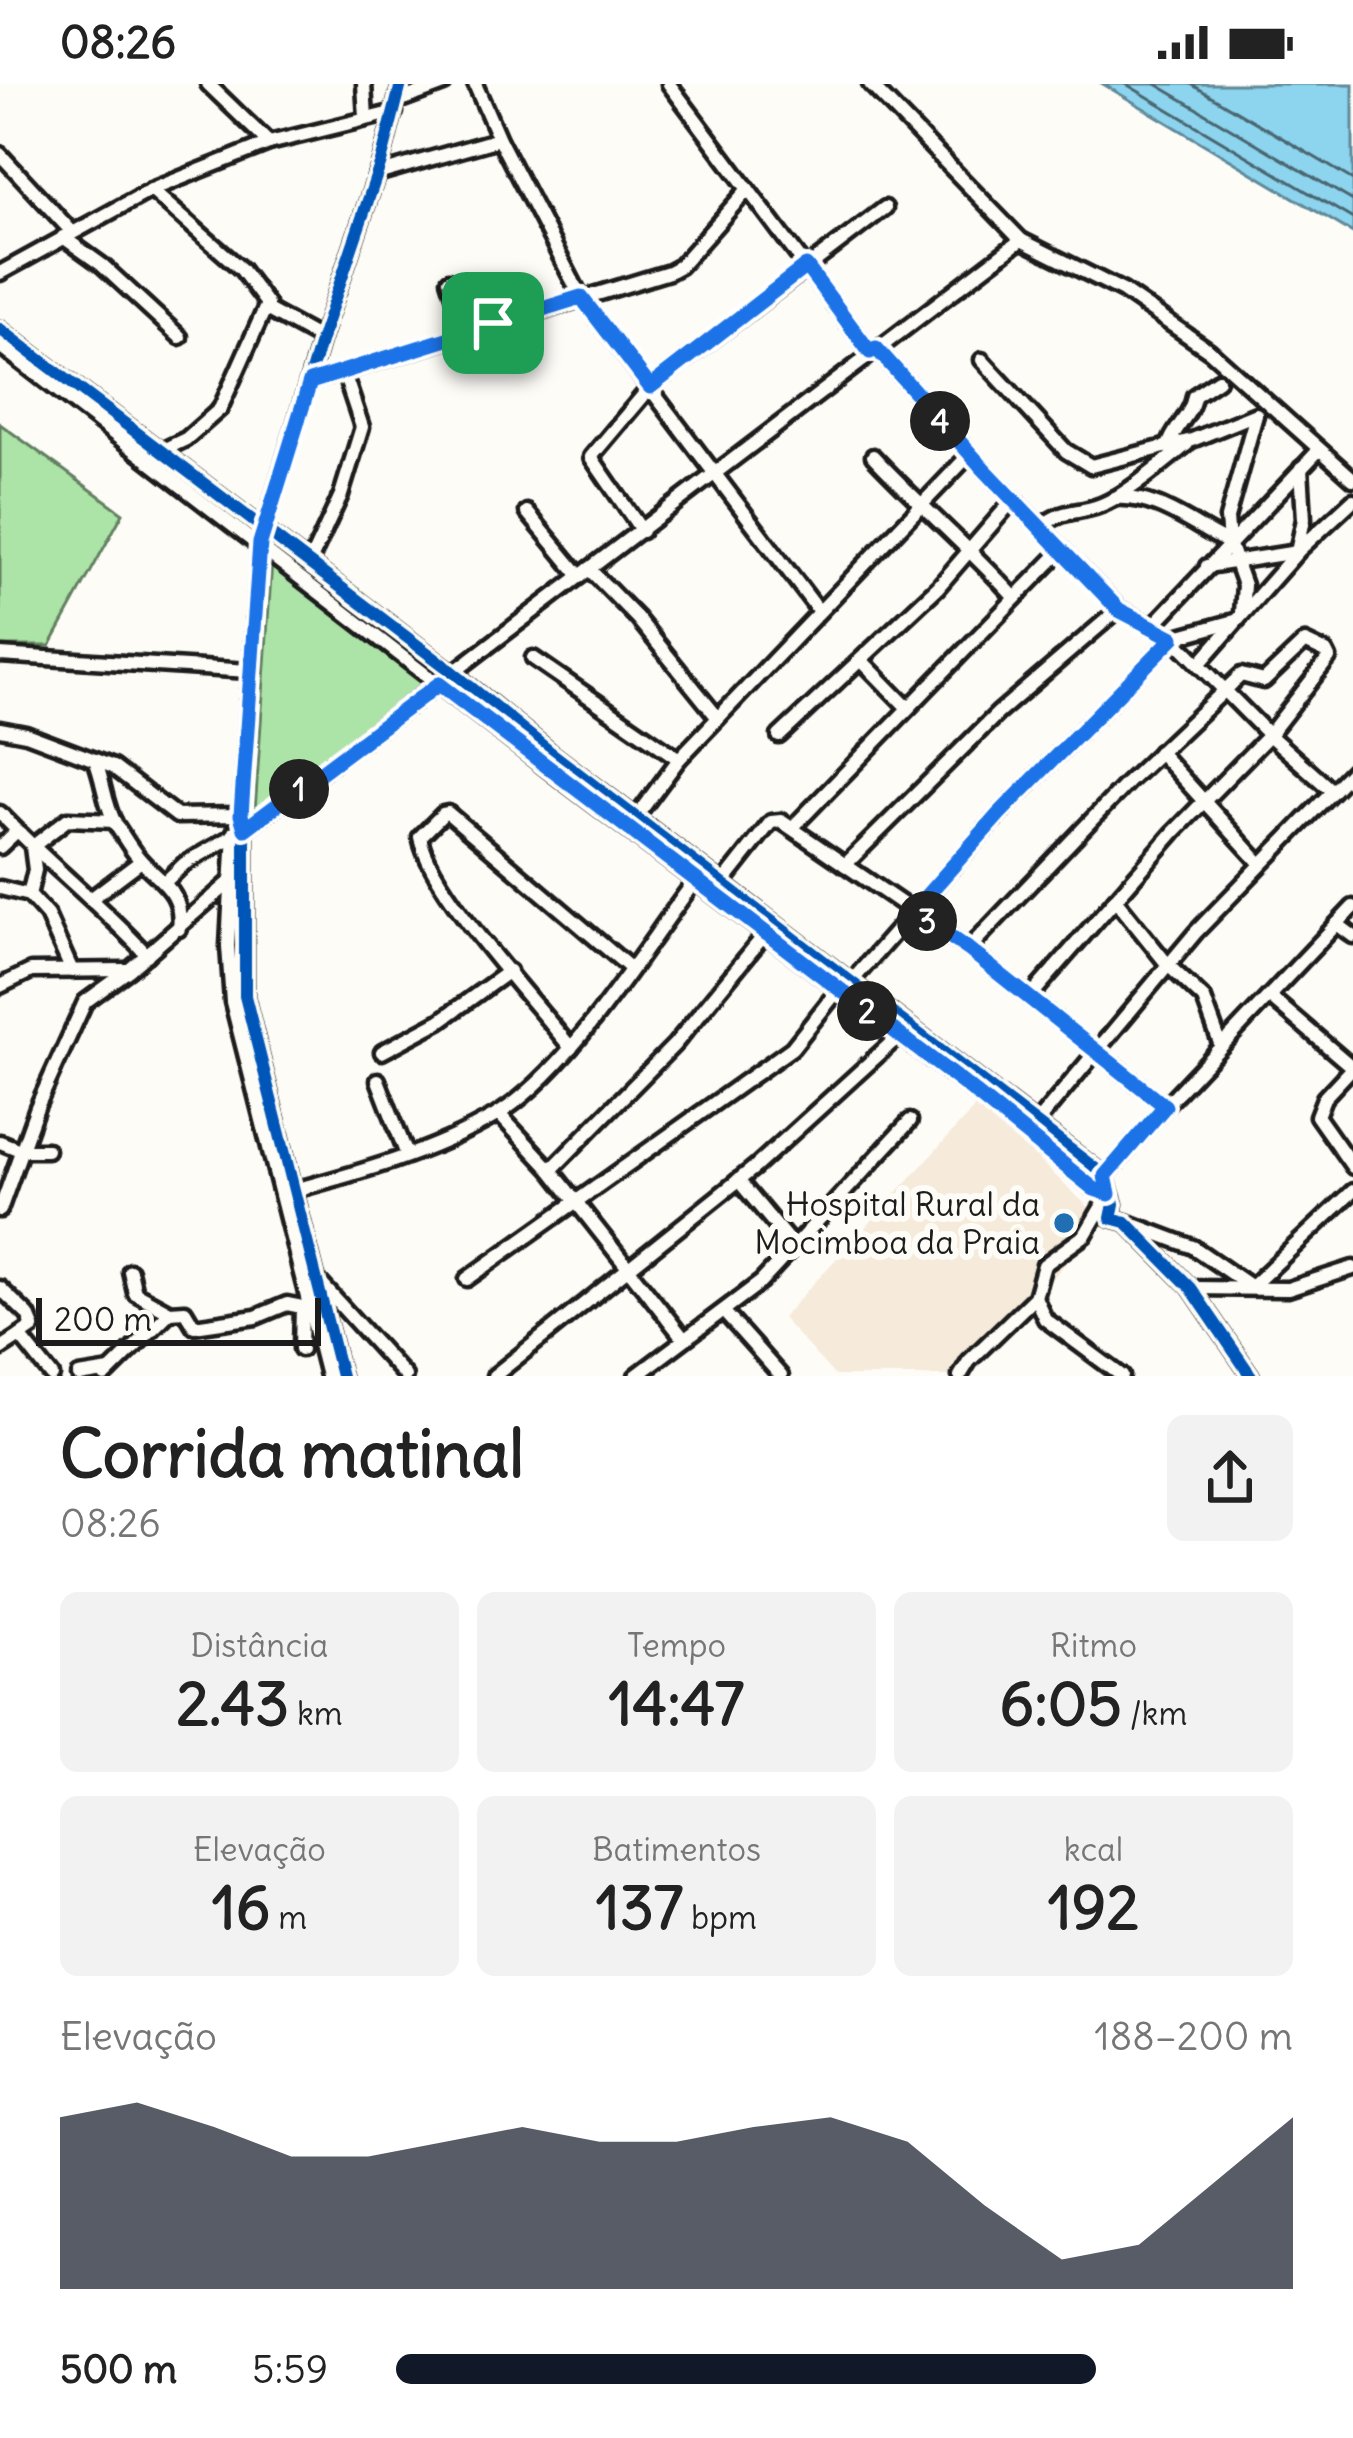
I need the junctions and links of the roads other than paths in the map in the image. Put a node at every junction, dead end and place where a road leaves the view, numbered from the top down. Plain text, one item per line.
1 (208, 84) edge
2 (364, 84) edge
3 (401, 84) edge
4 (444, 84) edge
5 (475, 84) edge
6 (670, 84) edge
7 (870, 84) edge
8 (396, 106) junction
9 (366, 118) junction
10 (500, 140) junction
11 (269, 143) junction
12 (0, 154) edge
13 (377, 174) junction
14 (748, 189) junction
15 (151, 190) junction
16 (885, 208) dead end
17 (68, 235) junction
18 (1021, 240) junction
19 (806, 266) junction
20 (0, 273) edge
21 (449, 280) dead end
22 (581, 297) junction
23 (266, 309) junction
24 (0, 329) edge
25 (466, 332) junction
26 (180, 337) dead end
27 (321, 339) junction
28 (0, 346) edge
29 (873, 350) junction
30 (982, 360) dead end
31 (344, 373) junction
32 (1218, 380) dead end
33 (310, 382) junction
34 (650, 387) junction
35 (1318, 451) junction
36 (1167, 453) junction
37 (970, 454) junction
38 (873, 456) dead end
39 (165, 460) junction
40 (1301, 468) junction
41 (714, 475) junction
42 (1353, 479) edge
43 (1114, 499) junction
44 (1013, 500) junction
45 (1353, 500) edge
46 (919, 505) junction
47 (526, 512) dead end
48 (1040, 527) junction
49 (641, 531) junction
50 (262, 536) junction
51 (1231, 541) junction
52 (970, 548) junction
53 (1062, 550) junction
54 (1297, 552) junction
55 (1262, 556) junction
56 (1237, 560) junction
57 (309, 564) junction
58 (1206, 567) junction
59 (585, 572) junction
60 (1016, 598) junction
61 (818, 610) junction
62 (1119, 610) junction
63 (1239, 617) junction
64 (1153, 626) junction
65 (1173, 638) junction
66 (0, 655) edge
67 (533, 658) dead end
68 (861, 660) junction
69 (1200, 662) junction
70 (249, 670) junction
71 (453, 673) junction
72 (439, 684) junction
73 (1226, 689) junction
74 (907, 707) junction
75 (718, 718) junction
76 (0, 729) edge
77 (1269, 735) junction
78 (779, 736) dead end
79 (1160, 752) junction
80 (679, 759) junction
81 (95, 760) junction
82 (1353, 770) edge
83 (562, 771) junction
84 (1332, 791) junction
85 (1202, 801) junction
86 (0, 813) edge
87 (636, 817) junction
88 (114, 821) junction
89 (239, 827) junction
90 (792, 828) junction
91 (17, 831) junction
92 (0, 847) edge
93 (32, 847) junction
94 (141, 861) junction
95 (1261, 864) junction
96 (844, 865) junction
97 (699, 874) junction
98 (166, 881) junction
99 (230, 883) junction
100 (723, 883) junction
101 (0, 888) edge
102 (29, 895) junction
103 (92, 898) junction
104 (1115, 899) junction
105 (1353, 907) edge
106 (913, 911) junction
107 (1337, 923) junction
108 (179, 928) junction
109 (766, 933) junction
110 (1353, 936) edge
111 (968, 949) junction
112 (147, 955) junction
113 (1168, 965) junction
114 (630, 968) junction
115 (129, 970) junction
116 (509, 970) junction
117 (72, 971) junction
118 (0, 986) edge
119 (845, 986) junction
120 (1268, 996) junction
121 (1028, 998) junction
122 (900, 1035) junction
123 (1221, 1046) junction
124 (571, 1048) junction
125 (382, 1052) dead end
126 (1097, 1053) junction
127 (1353, 1068) edge
128 (378, 1080) dead end
129 (1165, 1106) junction
130 (499, 1114) junction
131 (910, 1121) dead end
132 (1031, 1129) junction
133 (0, 1142) edge
134 (20, 1150) junction
135 (46, 1150) dead end
136 (407, 1155) junction
137 (1353, 1167) edge
138 (551, 1170) junction
139 (1105, 1176) junction
140 (738, 1180) junction
141 (1094, 1189) junction
142 (1353, 1191) edge
143 (287, 1192) junction
144 (1109, 1194) junction
145 (1, 1201) edge
146 (576, 1204) junction
147 (1126, 1222) junction
148 (794, 1246) junction
149 (626, 1268) junction
150 (1353, 1268) edge
151 (130, 1270) dead end
152 (316, 1279) junction
153 (467, 1279) dead end
154 (1251, 1287) junction
155 (0, 1288) edge
156 (1191, 1288) junction
157 (1036, 1297) junction
158 (170, 1312) junction
159 (724, 1312) junction
160 (20, 1336) junction
161 (684, 1339) junction
162 (0, 1349) edge
163 (301, 1349) dead end
164 (108, 1373) edge
165 (52, 1376) edge
166 (79, 1376) edge
167 (327, 1376) edge
168 (341, 1376) edge
169 (405, 1376) edge
170 (494, 1376) edge
171 (636, 1376) edge
172 (782, 1376) edge
173 (960, 1376) edge
174 (1122, 1376) edge
175 (1251, 1376) edge

1 - 11 street
2 - 9 street
3 - 8 street
4 - 8 street
5 - 10 street
6 - 14 street
7 - 18 street
8 - 9 street
8 - 13 street
9 - 11 street
10 - 13 street
10 - 22 street
11 - 15 street
12 - 17 street
13 - 27 street
14 - 19 street
14 - 22 street
15 - 17 street
15 - 23 street
16 - 19 street
17 - 20 street
17 - 26 street
18 - 29 street
18 - 35 street
19 - 29 street
19 - 34 street
21 - 25 street
22 - 25 street
22 - 34 street
23 - 27 street
23 - 39 street
24 - 39 street
25 - 31 street
27 - 33 street
28 - 39 street
29 - 37 street
29 - 41 street
30 - 36 street
31 - 33 street
31 - 57 street
32 - 36 street
33 - 50 street
34 - 41 street
34 - 49 street
35 - 40 street
35 - 42 street
36 - 43 street
36 - 51 street
37 - 44 street
37 - 46 street
38 - 46 street
39 - 50 street
40 - 51 street
40 - 54 street
41 - 49 street
41 - 61 street
43 - 48 street
43 - 51 street
44 - 48 street
44 - 52 street
45 - 54 street
46 - 52 street
46 - 61 street
47 - 59 street
48 - 53 street
49 - 59 street
50 - 57 street
50 - 70 street
50 - 72 street
51 - 55 street
51 - 56 street
51 - 58 street
52 - 60 street
52 - 68 street
53 - 60 street
53 - 62 street
54 - 55 street
54 - 63 street
55 - 56 street
56 - 58 street
56 - 63 street
57 - 71 street
58 - 64 street
59 - 71 street
59 - 75 street
60 - 74 street
61 - 75 street
62 - 64 street
62 - 96 street
63 - 65 street
63 - 69 street
64 - 65 street
65 - 69 street
65 - 106 street
66 - 70 street
67 - 80 street
68 - 74 street
68 - 78 street
69 - 73 street
70 - 89 street
71 - 72 street
71 - 83 street
72 - 83 street
72 - 89 street
73 - 77 street
73 - 77 street
73 - 79 street
74 - 90 street
75 - 80 street
76 - 81 street
77 - 84 street
77 - 85 street
79 - 85 street
79 - 111 street
80 - 87 street
81 - 88 street
81 - 89 street
82 - 84 street
83 - 87 street
83 - 97 street
84 - 95 street
85 - 95 street
85 - 104 street
86 - 91 street
87 - 97 street
88 - 93 street
88 - 94 street
89 - 98 street
89 - 99 street
89 - 143 street
90 - 96 street
90 - 100 street
91 - 92 street
91 - 93 street
93 - 102 street
93 - 103 street
94 - 98 street
94 - 103 street
95 - 113 street
96 - 106 street
97 - 100 street
97 - 109 street
97 - 114 street
98 - 108 street
99 - 108 street
99 - 143 street
100 - 119 street
101 - 102 street
102 - 117 street
103 - 112 street
104 - 113 street
104 - 121 street
105 - 107 street
106 - 111 street
106 - 119 street
107 - 110 street
107 - 120 street
108 - 112 street
109 - 119 street
109 - 138 street
111 - 121 street
112 - 115 street
113 - 123 street
113 - 126 street
114 - 116 street
114 - 124 street
115 - 117 street
115 - 134 street
116 - 124 street
116 - 125 street
117 - 118 street
119 - 122 street
119 - 132 street
119 - 146 street
120 - 123 street
120 - 127 street
121 - 126 street
122 - 132 street
122 - 140 street
123 - 129 street
124 - 130 street
126 - 129 street
126 - 132 street
127 - 137 street
128 - 136 street
129 - 139 street
130 - 136 street
130 - 138 street
131 - 148 street
132 - 139 street
132 - 141 street
133 - 134 street
134 - 135 street
134 - 145 street
136 - 143 street
138 - 146 street
139 - 141 street
139 - 144 street
140 - 148 street
140 - 149 street
141 - 144 street
142 - 154 street
143 - 152 street
143 - 167 street
144 - 147 street
144 - 157 street
146 - 149 street
146 - 153 street
147 - 154 street
147 - 156 street
148 - 159 street
149 - 161 street
149 - 170 street
150 - 154 street
151 - 158 street
152 - 168 street
152 - 169 street
154 - 156 street
155 - 160 street
156 - 175 street
157 - 173 street
157 - 174 street
158 - 163 street
158 - 164 street
159 - 161 street
159 - 172 street
160 - 162 street
160 - 165 street
161 - 171 street
164 - 166 street

